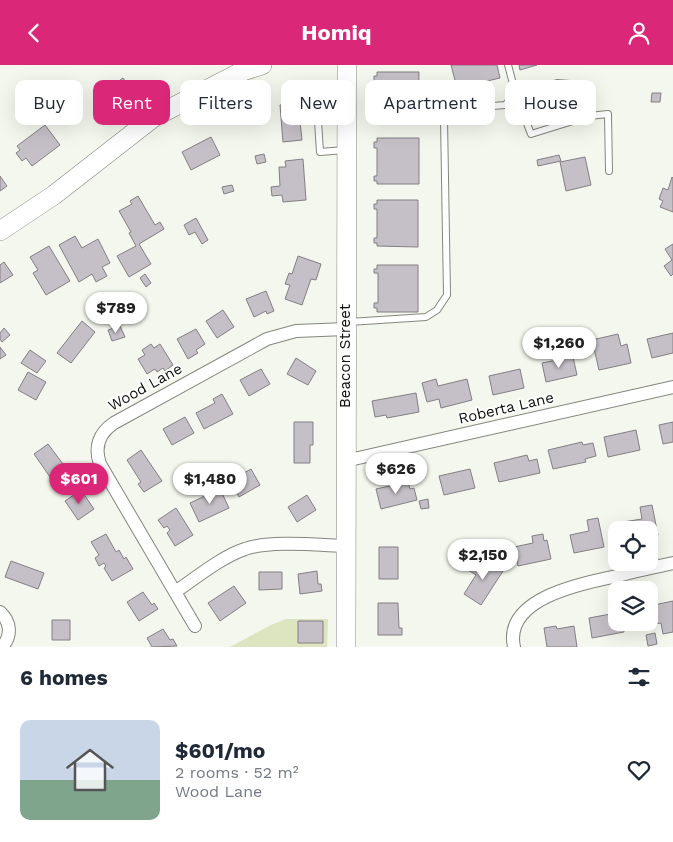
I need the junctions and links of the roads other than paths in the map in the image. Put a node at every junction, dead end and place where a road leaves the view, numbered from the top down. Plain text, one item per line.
1 (262, 65) edge
2 (346, 65) edge
3 (508, 65) edge
4 (346, 80) edge
5 (512, 80) edge
6 (505, 105) edge
7 (596, 115) edge
8 (318, 125) edge
9 (346, 125) edge
10 (528, 125) edge
11 (560, 125) edge
12 (346, 149) junction
13 (609, 171) dead end
14 (0, 231) edge
15 (346, 326) junction
16 (673, 387) edge
17 (345, 461) junction
18 (346, 546) junction
19 (673, 563) edge
20 (175, 592) junction
21 (0, 612) edge
22 (195, 625) dead end
23 (2, 647) edge
24 (346, 647) edge
25 (514, 647) edge

1 - 14 main road
2 - 4 main road, Beacon Street
3 - 5 lane
6 - 15 lane
7 - 13 lane
8 - 12 lane
9 - 12 main road, Beacon Street
10 - 11 lane
12 - 15 main road, Beacon Street
15 - 17 main road, Beacon Street
15 - 20 street, Wood Lane
16 - 17 street, Roberta Lane
17 - 18 main road, Beacon Street
18 - 20 street
18 - 24 main road, Beacon Street
19 - 25 street
20 - 22 street, Wood Lane
21 - 23 street

